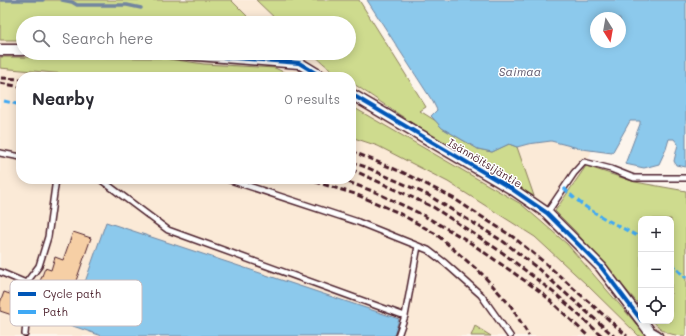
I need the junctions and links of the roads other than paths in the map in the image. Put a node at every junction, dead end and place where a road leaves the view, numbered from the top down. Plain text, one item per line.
1 (0, 50) edge
2 (16, 50) edge
3 (261, 60) edge
4 (314, 72) edge
5 (356, 97) edge
6 (0, 153) edge
7 (16, 156) edge
8 (686, 178) edge
9 (55, 184) edge
10 (107, 184) edge
11 (242, 184) edge
12 (547, 213) junction
13 (418, 246) junction
14 (0, 272) edge
15 (19, 280) edge
16 (28, 280) edge
17 (638, 315) edge
18 (405, 316) junction
19 (645, 324) edge
20 (398, 336) edge
21 (510, 336) edge
22 (657, 336) edge

1 - 2 street
3 - 4 street
5 - 12 street, Isännöitsijäntie
6 - 7 lane
8 - 12 lane
9 - 16 lane
10 - 18 lane
11 - 13 lane
12 - 17 street, Isännöitsijäntie
13 - 18 lane
13 - 21 lane
14 - 15 lane
18 - 20 lane
19 - 22 street, Isännöitsijäntie

